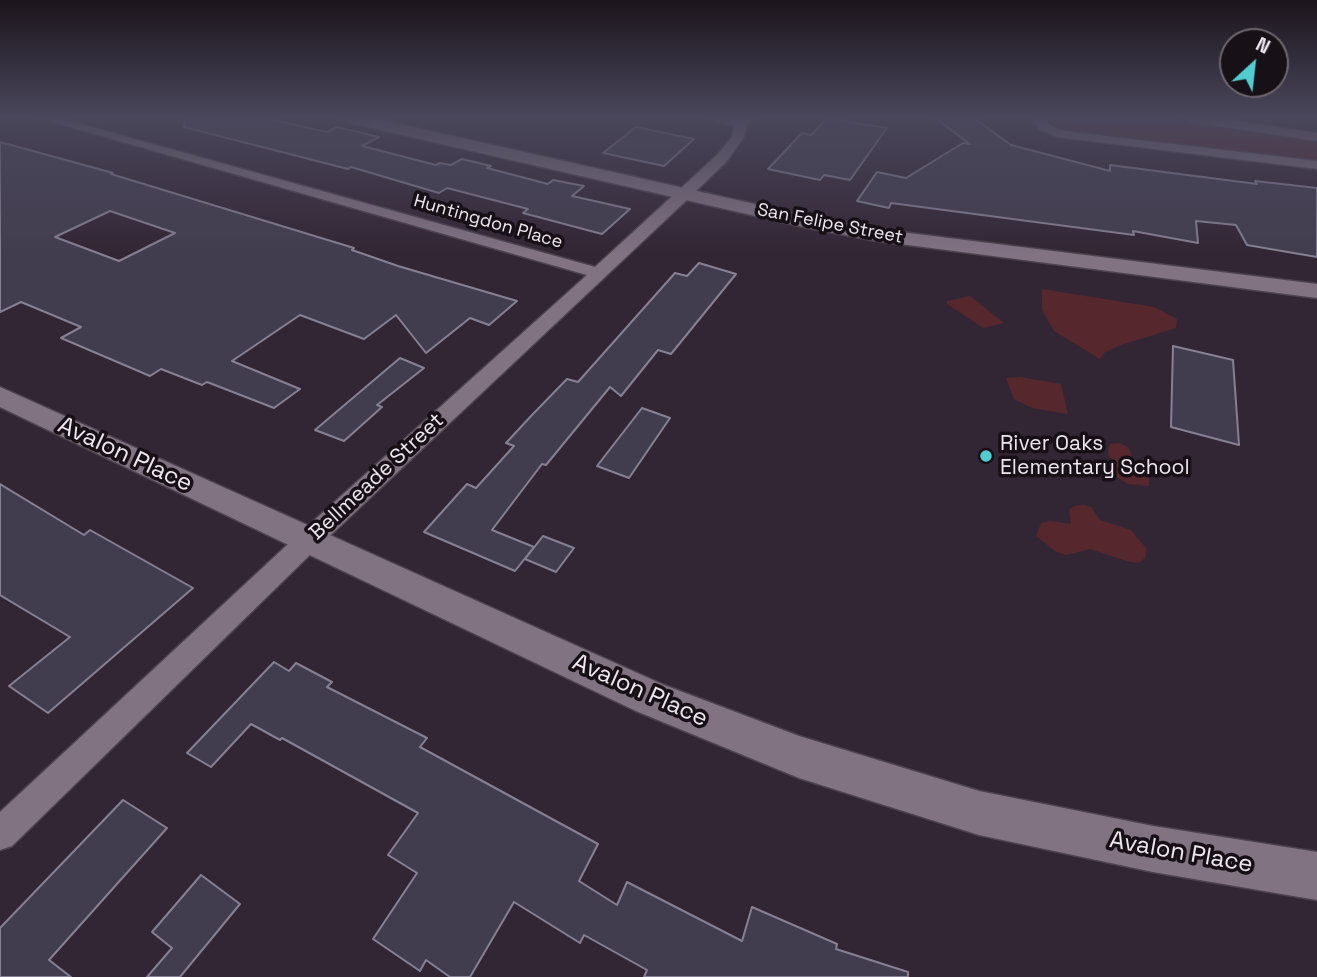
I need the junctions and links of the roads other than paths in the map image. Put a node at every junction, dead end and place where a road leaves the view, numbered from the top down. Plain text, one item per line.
1 (207, 164) edge
2 (551, 164) edge
3 (716, 164) edge
4 (685, 194) junction
5 (597, 273) junction
6 (1317, 291) edge
7 (0, 397) edge
8 (309, 540) junction
9 (0, 834) edge
10 (1317, 876) edge

1 - 5 street, Huntingdon Place
2 - 4 main road, San Felipe Street
3 - 4 street, Bellmeade Street
4 - 5 street, Bellmeade Street
4 - 6 main road, San Felipe Street
5 - 8 street, Bellmeade Street
7 - 8 main road, Avalon Place
8 - 9 street, Bellmeade Street
8 - 10 main road, Avalon Place

